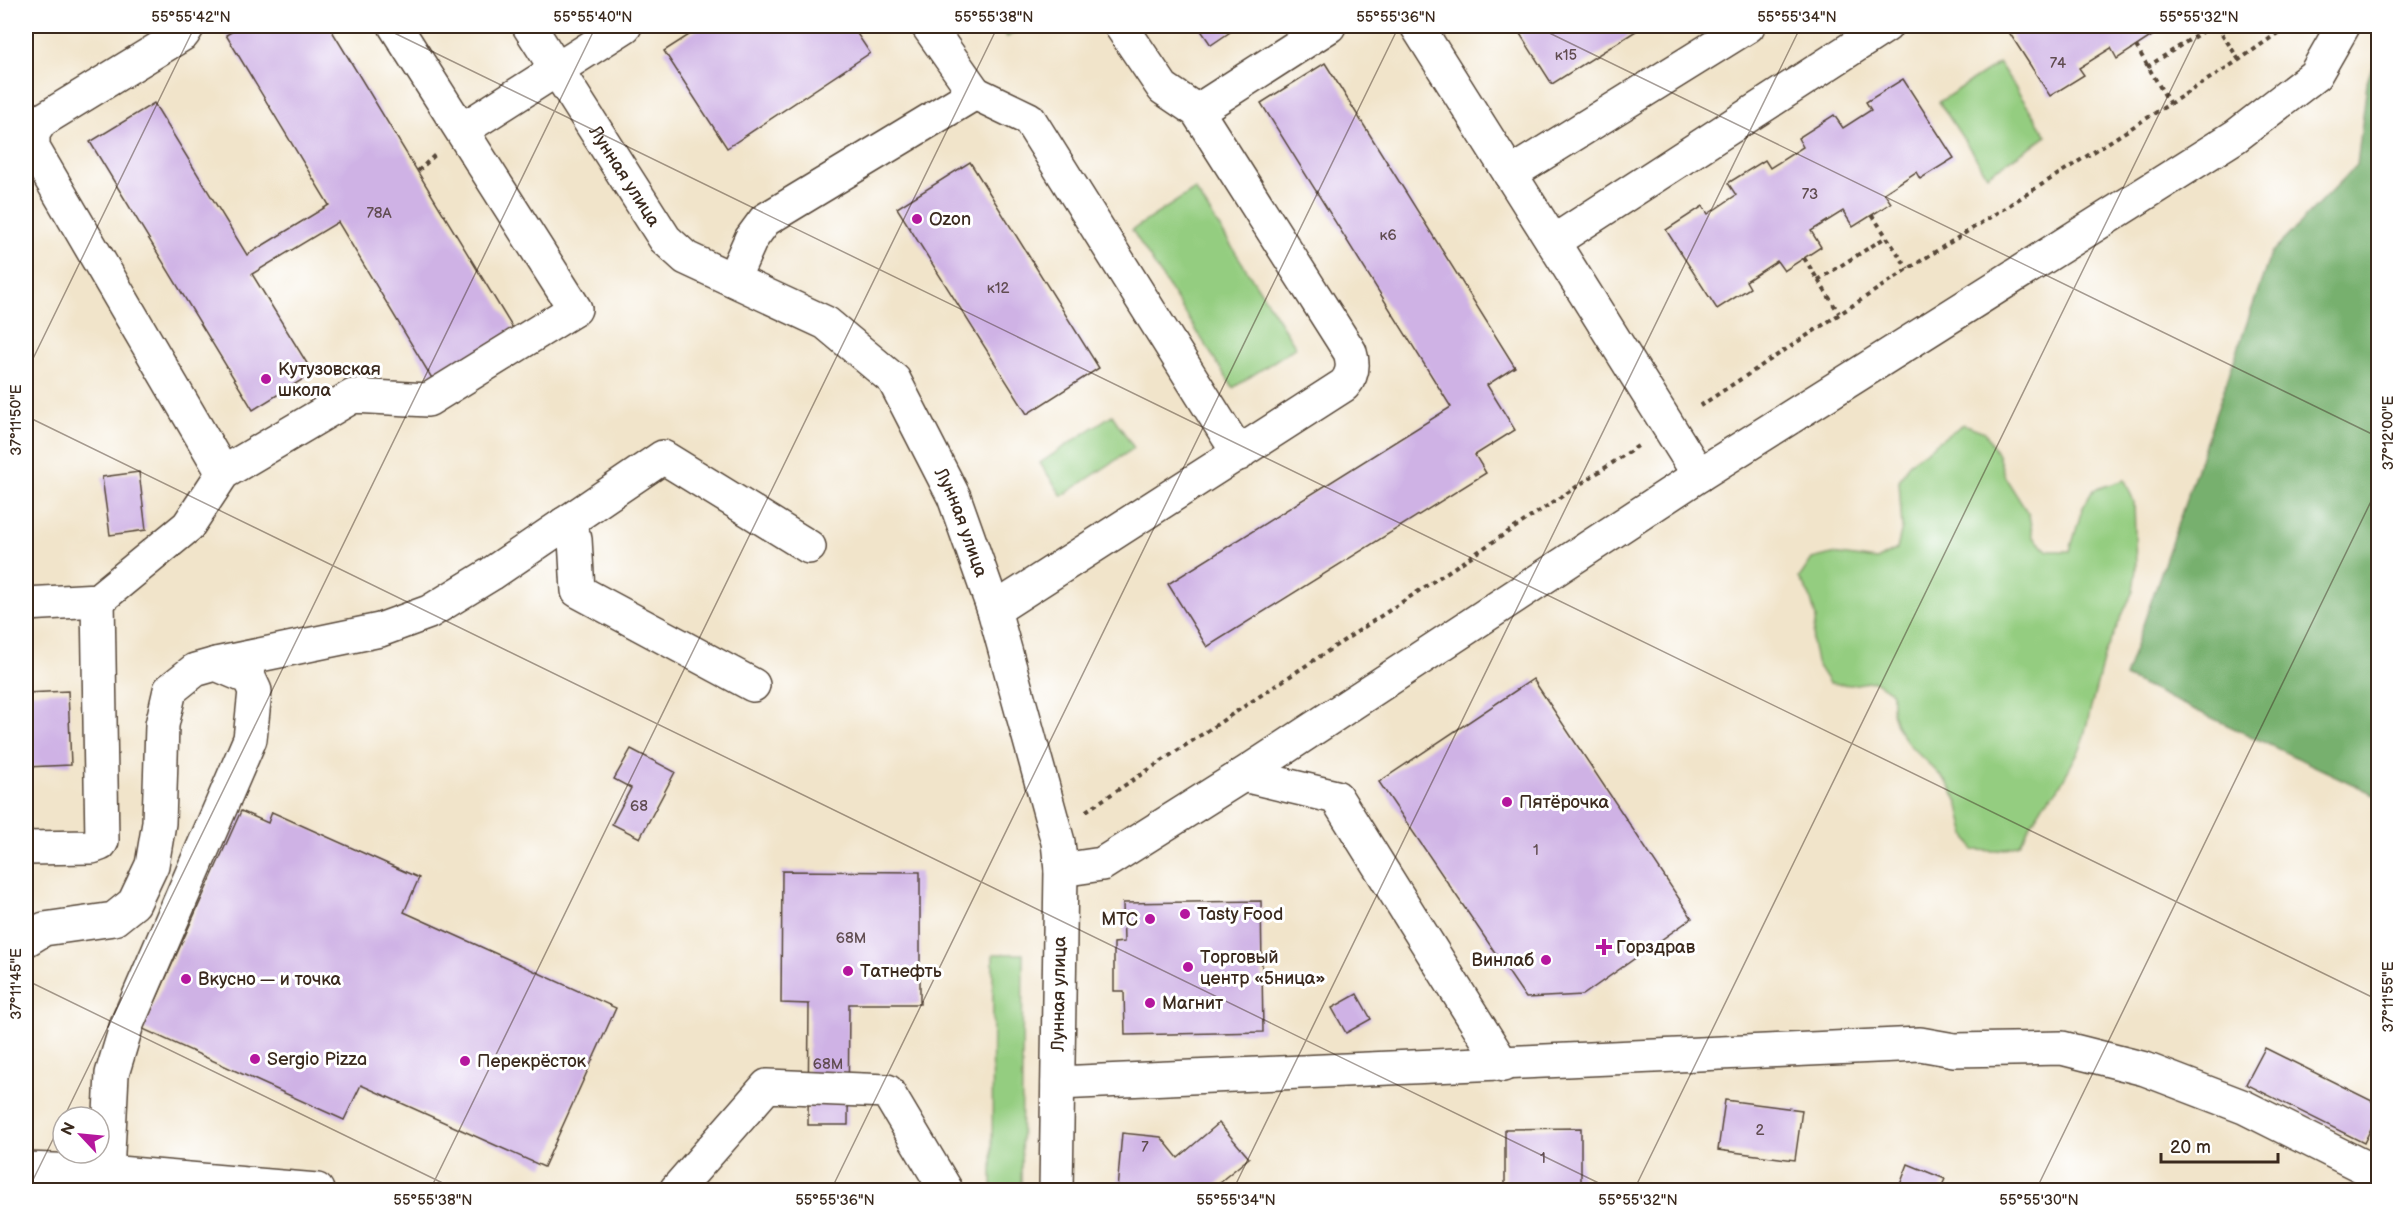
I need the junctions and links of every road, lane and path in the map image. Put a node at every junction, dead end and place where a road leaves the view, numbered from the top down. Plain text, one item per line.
1 (188, 26) edge
2 (395, 26) edge
3 (529, 26) edge
4 (625, 26) edge
5 (928, 26) edge
6 (1121, 26) edge
7 (1329, 26) edge
8 (1417, 26) edge
9 (1749, 26) edge
10 (1886, 26) edge
11 (2211, 26) edge
12 (2217, 26) edge
13 (2343, 26) edge
14 (2136, 46) dead end
15 (2239, 60) dead end
16 (2147, 67) junction
17 (557, 69) junction
18 (975, 93) junction
19 (2170, 104) dead end
20 (1197, 111) junction
21 (462, 130) junction
22 (1510, 174) junction
23 (1872, 215) dead end
24 (1886, 237) junction
25 (1553, 242) junction
26 (1804, 258) dead end
27 (1908, 269) dead end
28 (733, 279) junction
29 (1818, 280) junction
30 (1840, 314) dead end
31 (1239, 454) junction
32 (223, 473) junction
33 (1700, 475) junction
34 (564, 524) junction
35 (809, 547) dead end
36 (98, 600) junction
37 (26, 604) edge
38 (994, 610) junction
39 (216, 664) junction
40 (753, 685) dead end
41 (1242, 775) junction
42 (26, 848) edge
43 (1062, 870) junction
44 (26, 940) edge
45 (1503, 1065) junction
46 (1058, 1083) junction
47 (26, 1169) edge
48 (107, 1172) junction
49 (2379, 1174) edge
50 (317, 1191) edge
51 (676, 1191) edge
52 (946, 1191) edge
53 (1056, 1191) edge

1 - 32 street
2 - 21 street
3 - 17 street, Лунная улица
4 - 17 street
5 - 18 street
6 - 20 street
7 - 20 street
8 - 22 street
9 - 22 street
10 - 25 street
11 - 16 path
12 - 15 path
13 - 33 street
14 - 16 path
16 - 19 path
17 - 21 street
17 - 28 street, Лунная улица
18 - 28 street
18 - 31 street
20 - 31 street
21 - 32 street
22 - 25 street
23 - 24 path
24 - 27 path
24 - 29 path
25 - 33 street
26 - 29 path
28 - 38 street, Лунная улица
29 - 30 path
31 - 38 street
32 - 36 street
33 - 41 street
34 - 35 street
34 - 39 street
34 - 40 street
36 - 37 street
36 - 42 street
38 - 43 street, Лунная улица
39 - 44 street
39 - 48 street
41 - 43 street
41 - 45 street
43 - 46 street, Лунная улица
45 - 46 street
45 - 49 street
46 - 53 street, Лунная улица
47 - 48 street
48 - 50 street
51 - 52 street

